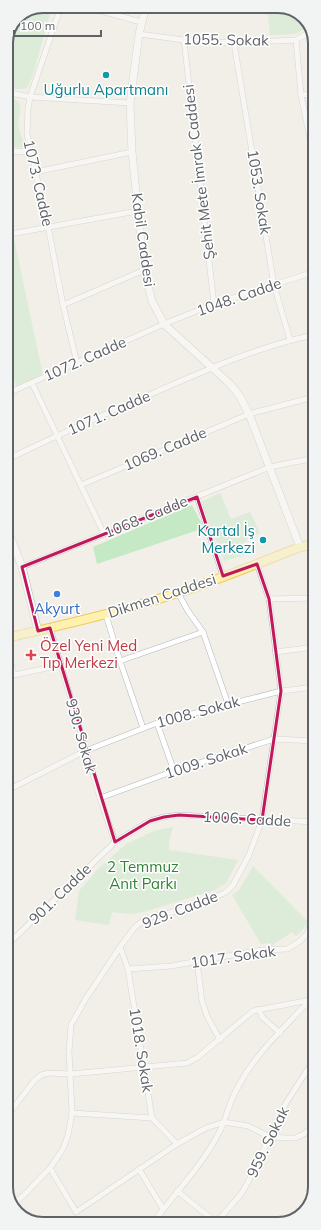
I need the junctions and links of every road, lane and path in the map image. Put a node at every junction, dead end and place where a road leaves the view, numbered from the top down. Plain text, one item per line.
1 (59, 13) edge
2 (108, 13) edge
3 (144, 13) edge
4 (141, 22) junction
5 (138, 34) junction
6 (306, 34) edge
7 (184, 40) junction
8 (296, 40) junction
9 (234, 43) junction
10 (13, 93) edge
11 (308, 94) edge
12 (301, 95) junction
13 (30, 96) junction
14 (130, 103) junction
15 (308, 129) edge
16 (13, 151) edge
17 (31, 152) junction
18 (132, 152) junction
19 (35, 172) junction
20 (137, 211) junction
21 (48, 226) junction
22 (16, 233) dead end
23 (144, 270) junction
24 (308, 274) edge
25 (274, 285) junction
26 (214, 304) junction
27 (63, 305) junction
28 (164, 324) junction
29 (308, 336) edge
30 (290, 340) junction
31 (77, 363) junction
32 (212, 367) junction
33 (32, 383) junction
34 (13, 391) edge
35 (308, 399) edge
36 (250, 414) junction
37 (57, 435) junction
38 (13, 457) edge
39 (308, 459) edge
40 (270, 468) junction
41 (81, 485) junction
42 (197, 497) junction
43 (104, 534) junction
44 (13, 543) edge
45 (308, 546) edge
46 (300, 548) junction
47 (257, 564) junction
48 (22, 567) junction
49 (224, 576) junction
50 (178, 593) junction
51 (308, 598) edge
52 (269, 599) junction
53 (106, 615) junction
54 (50, 628) junction
55 (38, 630) junction
56 (203, 632) junction
57 (13, 636) edge
58 (308, 648) edge
59 (275, 652) junction
60 (120, 661) junction
61 (61, 665) junction
62 (13, 672) edge
63 (308, 688) edge
64 (281, 691) junction
65 (228, 704) junction
66 (157, 723) junction
67 (143, 728) junction
68 (274, 739) junction
69 (308, 741) edge
70 (85, 751) junction
71 (174, 771) junction
72 (13, 787) edge
73 (100, 798) junction
74 (179, 815) joint
75 (262, 820) junction
76 (308, 822) edge
77 (115, 842) junction
78 (308, 932) edge
79 (13, 939) edge
80 (120, 947) junction
81 (197, 961) junction
82 (128, 969) junction
83 (308, 1000) edge
84 (308, 1002) edge
85 (259, 1009) junction
86 (280, 1033) junction
87 (220, 1040) junction
88 (144, 1068) junction
89 (308, 1069) edge
90 (70, 1074) junction
91 (13, 1108) edge
92 (72, 1113) junction
93 (152, 1118) junction
94 (224, 1122) junction
95 (308, 1130) edge
96 (270, 1136) junction
97 (177, 1144) junction
98 (50, 1168) junction
99 (139, 1169) junction
100 (177, 1191) junction
101 (17, 1201) edge
102 (163, 1209) junction
103 (157, 1217) edge
104 (210, 1217) edge
105 (222, 1217) edge

1 - 13 street, 1073. Cadde
2 - 4 street
3 - 4 main road, Kabil Caddesi
4 - 5 main road, Kabil Caddesi
5 - 7 street, 1055. Sokak
5 - 14 main road, Kabil Caddesi
6 - 8 street, 1055. Sokak
7 - 9 street, 1055. Sokak
7 - 26 street, Şehit Mete İmrak Caddesi
8 - 9 street, 1055. Sokak
8 - 12 street
9 - 25 street, 1053. Sokak
10 - 13 street
11 - 12 street
12 - 15 street
13 - 14 street
13 - 17 street, 1073. Cadde
14 - 18 main road, Kabil Caddesi
16 - 17 street
17 - 19 street, 1073. Cadde
18 - 19 street
18 - 20 main road, Kabil Caddesi
19 - 21 street, 1073. Cadde
20 - 21 street
20 - 23 main road, Kabil Caddesi
21 - 22 street
21 - 27 street, 1073. Cadde
23 - 27 street
23 - 28 main road, Kabil Caddesi
24 - 25 street, 1048. Cadde
25 - 26 street, 1048. Cadde
25 - 30 street, 1053. Sokak
26 - 28 street, 1048. Cadde
27 - 31 street, 1073. Cadde
28 - 31 street, 1072. Cadde
28 - 32 main road, Kabil Caddesi
29 - 30 street, 1071. Cadde
30 - 32 street, 1071. Cadde
31 - 33 street, 1072. Cadde
32 - 36 main road, Kabil Caddesi
32 - 37 street, 1071. Cadde
33 - 34 street, 1072. Cadde
33 - 37 street
35 - 36 street, 1069. Cadde
36 - 40 main road, Kabil Caddesi
36 - 41 street, 1069. Cadde
37 - 38 street, 1071. Cadde
37 - 41 street
39 - 40 street, 1068. Cadde
40 - 42 street, 1068. Cadde
40 - 46 main road, Kabil Caddesi
41 - 43 street
42 - 43 street, 1068. Cadde
42 - 49 street
43 - 48 street, 1068. Cadde
44 - 48 main road
45 - 46 main road, Dikmen Caddesi
46 - 47 main road, Dikmen Caddesi
47 - 49 main road, Dikmen Caddesi
47 - 52 street, 929. Cadde
48 - 55 main road
49 - 50 main road, Dikmen Caddesi
50 - 53 main road, Dikmen Caddesi
50 - 56 street
51 - 52 street
52 - 59 street, 929. Cadde
53 - 54 main road, Dikmen Caddesi
53 - 60 street
54 - 55 main road, Dikmen Caddesi
54 - 61 street, 930. Sokak
55 - 57 main road, Dikmen Caddesi
56 - 60 street
56 - 65 street
58 - 59 street
59 - 64 street, 929. Cadde
60 - 67 street
61 - 62 street
61 - 70 street, 930. Sokak
63 - 64 street, 1008. Sokak
64 - 65 street, 1008. Sokak
64 - 68 street, 929. Cadde
65 - 66 street, 1008. Sokak
66 - 67 street, 1008. Sokak
66 - 71 street
67 - 70 street, 1008. Sokak
68 - 69 street, 1009. Sokak
68 - 71 street, 1009. Sokak
68 - 75 street, 929. Cadde
70 - 72 street, 1008. Sokak
70 - 73 street, 930. Sokak
71 - 73 street, 1009. Sokak
73 - 77 street, 930. Sokak
74 - 75 street, 1006. Cadde
74 - 77 street, 901. Cadde
75 - 76 street, 1006. Cadde
75 - 80 street, 929. Cadde
77 - 79 street, 901. Cadde
78 - 81 street, 1017. Sokak
80 - 82 street, 1018. Sokak
80 - 90 street, 929. Cadde
81 - 82 street, 1017. Sokak
81 - 87 street
82 - 88 street, 1018. Sokak
83 - 85 street
84 - 86 street
85 - 86 street
85 - 87 street
86 - 94 street
87 - 88 street
88 - 90 street
88 - 93 street, 1018. Sokak
89 - 96 street, 959. Sokak
90 - 91 street
90 - 92 street, 929. Cadde
92 - 93 street
92 - 98 street, 929. Cadde
93 - 97 street
94 - 96 street
94 - 97 street
94 - 100 street
95 - 96 street
96 - 105 street, 959. Sokak
97 - 99 street
98 - 99 street
98 - 101 street, 929. Cadde
99 - 102 street
100 - 102 street
100 - 104 street
102 - 103 street

